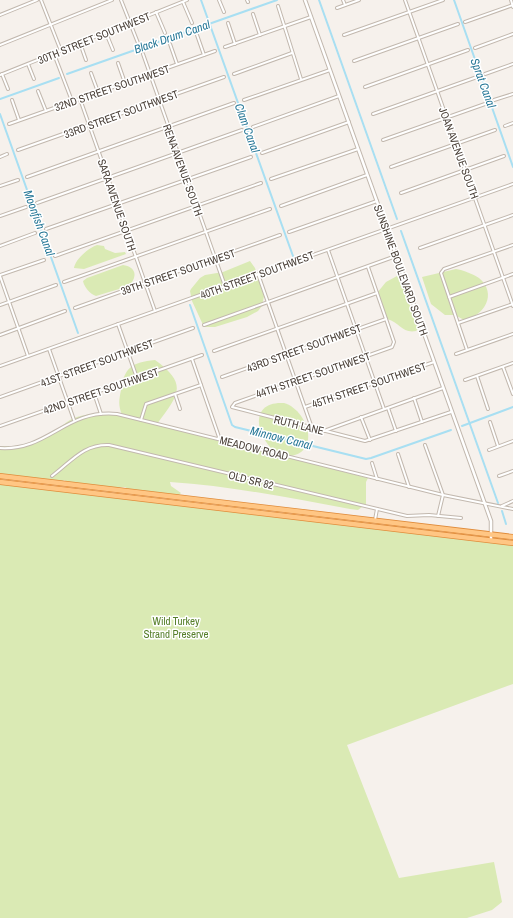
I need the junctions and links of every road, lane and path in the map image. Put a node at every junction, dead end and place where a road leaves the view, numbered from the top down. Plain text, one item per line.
1 (37, 0) edge
2 (41, 0) edge
3 (112, 0) edge
4 (121, 0) edge
5 (188, 0) edge
6 (219, 0) edge
7 (305, 0) edge
8 (344, 0) edge
9 (359, 0) edge
10 (405, 0) edge
11 (443, 0) edge
12 (510, 0) edge
13 (183, 2) junction
14 (345, 5) junction
15 (278, 6) dead end
16 (513, 6) edge
17 (337, 8) dead end
18 (156, 12) junction
19 (224, 12) dead end
20 (409, 12) junction
21 (253, 14) dead end
22 (0, 15) edge
23 (311, 17) junction
24 (465, 22) dead end
25 (130, 23) junction
26 (192, 23) dead end
27 (228, 23) dead end
28 (51, 24) junction
29 (458, 24) dead end
30 (284, 26) junction
31 (106, 33) junction
32 (165, 33) dead end
33 (513, 34) edge
34 (197, 35) dead end
35 (260, 35) junction
36 (344, 35) dead end
37 (418, 38) junction
38 (80, 43) junction
39 (138, 43) dead end
40 (170, 44) dead end
41 (235, 44) junction
42 (0, 45) edge
43 (225, 47) dead end
44 (475, 48) dead end
45 (61, 50) junction
46 (113, 50) dead end
47 (468, 50) dead end
48 (215, 51) dead end
49 (292, 53) junction
50 (54, 54) junction
51 (143, 54) dead end
52 (204, 55) junction
53 (86, 60) dead end
54 (354, 61) dead end
55 (118, 63) dead end
56 (28, 64) junction
57 (513, 64) edge
58 (177, 65) junction
59 (428, 65) junction
60 (330, 70) junction
61 (91, 73) dead end
62 (150, 74) junction
63 (234, 74) dead end
64 (485, 74) dead end
65 (1, 75) edge
66 (224, 77) dead end
67 (477, 77) dead end
68 (34, 79) dead end
69 (302, 80) junction
70 (125, 83) junction
71 (365, 87) dead end
72 (8, 89) dead end
73 (38, 90) dead end
74 (437, 91) junction
75 (98, 92) junction
76 (513, 94) edge
77 (339, 96) junction
78 (80, 99) junction
79 (12, 100) dead end
80 (244, 100) dead end
81 (494, 100) dead end
82 (159, 101) junction
83 (72, 102) junction
84 (234, 103) dead end
85 (485, 104) dead end
86 (46, 111) junction
87 (373, 114) dead end
88 (446, 117) junction
89 (19, 120) junction
90 (349, 122) junction
91 (513, 123) edge
92 (9, 124) dead end
93 (89, 125) junction
94 (253, 126) dead end
95 (504, 126) dead end
96 (168, 127) junction
97 (242, 130) dead end
98 (495, 130) dead end
99 (383, 140) dead end
100 (456, 144) junction
101 (358, 149) junction
102 (18, 150) dead end
103 (99, 152) junction
104 (178, 153) junction
105 (262, 153) dead end
106 (7, 154) dead end
107 (504, 156) dead end
108 (0, 157) edge
109 (251, 157) dead end
110 (391, 166) dead end
111 (465, 170) junction
112 (367, 175) junction
113 (27, 177) dead end
114 (108, 178) junction
115 (18, 180) dead end
116 (187, 180) junction
117 (271, 180) dead end
118 (261, 183) dead end
119 (513, 184) edge
120 (0, 186) edge
121 (401, 193) dead end
122 (475, 198) junction
123 (377, 201) junction
124 (37, 203) dead end
125 (117, 204) junction
126 (196, 206) junction
127 (281, 206) dead end
128 (26, 207) dead end
129 (270, 209) dead end
130 (513, 215) edge
131 (0, 216) edge
132 (484, 225) junction
133 (46, 229) dead end
134 (387, 229) junction
135 (126, 231) junction
136 (206, 232) junction
137 (289, 232) dead end
138 (35, 233) dead end
139 (280, 236) dead end
140 (513, 245) edge
141 (0, 246) edge
142 (420, 248) dead end
143 (328, 250) junction
144 (494, 252) junction
145 (55, 256) dead end
146 (396, 256) junction
147 (136, 257) junction
148 (215, 259) junction
149 (44, 260) dead end
150 (368, 266) junction
151 (258, 274) junction
152 (513, 274) edge
153 (0, 276) edge
154 (337, 277) junction
155 (503, 278) junction
156 (64, 282) dead end
157 (145, 283) junction
158 (56, 285) dead end
159 (225, 286) junction
160 (377, 293) junction
161 (449, 297) junction
162 (9, 302) junction
163 (268, 302) junction
164 (347, 304) junction
165 (0, 305) edge
166 (513, 305) edge
167 (75, 308) dead end
168 (65, 311) dead end
169 (155, 311) junction
170 (386, 319) junction
171 (118, 324) junction
172 (458, 324) junction
173 (204, 325) dead end
174 (18, 328) junction
175 (193, 328) dead end
176 (277, 328) junction
177 (356, 330) junction
178 (0, 334) edge
179 (513, 334) edge
180 (49, 349) junction
181 (468, 350) junction
182 (128, 351) junction
183 (214, 351) dead end
184 (456, 354) dead end
185 (202, 355) dead end
186 (286, 355) junction
187 (28, 356) junction
188 (365, 356) junction
189 (192, 359) junction
190 (434, 362) junction
191 (513, 363) edge
192 (0, 366) edge
193 (503, 367) junction
194 (58, 376) junction
195 (477, 376) junction
196 (222, 377) dead end
197 (137, 378) junction
198 (465, 380) dead end
199 (296, 381) junction
200 (375, 383) junction
201 (201, 385) junction
202 (443, 388) junction
203 (94, 393) junction
204 (175, 394) junction
205 (513, 394) edge
206 (0, 397) edge
207 (414, 398) junction
208 (68, 402) junction
209 (231, 405) joint
210 (305, 407) junction
211 (388, 408) junction
212 (180, 409) dead end
213 (384, 409) junction
214 (488, 409) dead end
215 (451, 412) junction
216 (101, 414) junction
217 (362, 417) junction
218 (74, 420) junction
219 (141, 420) junction
220 (422, 422) junction
221 (490, 422) dead end
222 (0, 426) edge
223 (312, 428) junction
224 (323, 431) junction
225 (396, 431) junction
226 (218, 439) junction
227 (370, 440) junction
228 (513, 441) edge
229 (425, 445) dead end
230 (498, 446) junction
231 (0, 448) edge
232 (489, 450) dead end
233 (398, 454) dead end
234 (372, 462) dead end
235 (513, 471) edge
236 (52, 476) dead end
237 (499, 476) dead end
238 (0, 477) edge
239 (377, 479) junction
240 (0, 482) edge
241 (48, 482) junction
242 (12, 484) junction
243 (410, 487) junction
244 (93, 488) junction
245 (53, 489) junction
246 (443, 495) junction
247 (513, 501) edge
248 (485, 504) junction
249 (501, 507) junction
250 (377, 509) junction
251 (513, 509) edge
252 (438, 516) junction
253 (461, 518) dead end
254 (326, 521) junction
255 (375, 521) junction
256 (417, 526) junction
257 (377, 527) junction
258 (492, 535) junction
259 (513, 538) edge
260 (491, 541) junction
261 (513, 543) edge

1 - 22 street
2 - 28 street
3 - 28 street
4 - 25 street
5 - 13 street, 30TH STREET SOUTHWEST
6 - 19 street
7 - 23 street, SUNSHINE BOULEVARD SOUTH
8 - 14 street
9 - 14 street
10 - 20 street, JOAN AVENUE SOUTH
11 - 20 street
12 - 16 street
13 - 18 street, 30TH STREET SOUTHWEST
13 - 26 street
14 - 17 street
15 - 30 street
16 - 24 street
18 - 25 street, 30TH STREET SOUTHWEST
18 - 32 street
20 - 36 street
20 - 37 street, JOAN AVENUE SOUTH
21 - 35 street
23 - 30 street
23 - 60 street, SUNSHINE BOULEVARD SOUTH
25 - 31 street, 30TH STREET SOUTHWEST
25 - 39 street
27 - 41 street
28 - 42 street
28 - 45 street
29 - 37 street
30 - 35 street
30 - 49 street
31 - 38 street, 30TH STREET SOUTHWEST
31 - 46 street
33 - 44 street
34 - 52 street
35 - 41 street
37 - 54 street
37 - 59 street, JOAN AVENUE SOUTH
38 - 45 street, 30TH STREET SOUTHWEST
38 - 53 street
40 - 58 street
41 - 43 street
45 - 50 street, 30TH STREET SOUTHWEST
47 - 59 street
48 - 52 street, 32ND STREET SOUTHWEST
49 - 63 street
49 - 69 street
50 - 56 street, 30TH STREET SOUTHWEST
50 - 83 street
51 - 62 street, RENA AVENUE SOUTH
52 - 58 street, 32ND STREET SOUTHWEST
55 - 70 street
56 - 65 street, 30TH STREET SOUTHWEST
56 - 68 street
57 - 64 street
58 - 62 street, 32ND STREET SOUTHWEST
59 - 71 street
59 - 74 street, JOAN AVENUE SOUTH
60 - 69 street
60 - 77 street, SUNSHINE BOULEVARD SOUTH
61 - 75 street
62 - 70 street, 32ND STREET SOUTHWEST
62 - 82 street, RENA AVENUE SOUTH
65 - 72 street
66 - 82 street, 33RD STREET SOUTHWEST
67 - 74 street
69 - 80 street
70 - 75 street, 32ND STREET SOUTHWEST
73 - 86 street
74 - 87 street
74 - 88 street, JOAN AVENUE SOUTH
75 - 78 street, 32ND STREET SOUTHWEST
76 - 81 street
77 - 90 street, SUNSHINE BOULEVARD SOUTH
77 - 94 street
78 - 83 street, 32ND STREET SOUTHWEST
78 - 93 street, SARA AVENUE SOUTH
79 - 89 street
82 - 93 street, 33RD STREET SOUTHWEST
82 - 96 street, RENA AVENUE SOUTH
83 - 86 street, 32ND STREET SOUTHWEST
84 - 96 street
85 - 88 street
86 - 89 street, 32ND STREET SOUTHWEST
88 - 99 street
88 - 100 street, JOAN AVENUE SOUTH
89 - 92 street, 32ND STREET SOUTHWEST
90 - 101 street, SUNSHINE BOULEVARD SOUTH
90 - 105 street
91 - 95 street
93 - 102 street, 33RD STREET SOUTHWEST
93 - 103 street, SARA AVENUE SOUTH
96 - 103 street
96 - 104 street, RENA AVENUE SOUTH
97 - 104 street
98 - 100 street
100 - 110 street
100 - 111 street, JOAN AVENUE SOUTH
101 - 112 street, SUNSHINE BOULEVARD SOUTH
101 - 117 street
103 - 113 street
103 - 114 street, SARA AVENUE SOUTH
104 - 114 street
104 - 116 street, RENA AVENUE SOUTH
106 - 108 street
107 - 111 street
109 - 116 street
111 - 121 street
111 - 122 street, JOAN AVENUE SOUTH
112 - 123 street, SUNSHINE BOULEVARD SOUTH
112 - 127 street
114 - 124 street
114 - 125 street, SARA AVENUE SOUTH
115 - 120 street
116 - 125 street
116 - 126 street, RENA AVENUE SOUTH
118 - 126 street
119 - 122 street, 40TH STREET SOUTHWEST
122 - 132 street, JOAN AVENUE SOUTH
122 - 134 street, 40TH STREET SOUTHWEST
123 - 134 street, SUNSHINE BOULEVARD SOUTH
123 - 137 street
125 - 133 street
125 - 135 street, SARA AVENUE SOUTH
126 - 135 street
126 - 136 street, RENA AVENUE SOUTH
128 - 131 street
129 - 136 street
130 - 132 street
132 - 142 street
132 - 144 street, JOAN AVENUE SOUTH
134 - 143 street, 40TH STREET SOUTHWEST
134 - 146 street, SUNSHINE BOULEVARD SOUTH
135 - 145 street
135 - 147 street, SARA AVENUE SOUTH
136 - 147 street
136 - 148 street, RENA AVENUE SOUTH
138 - 141 street
139 - 148 street, 39TH STREET SOUTHWEST
140 - 144 street
143 - 151 street, 40TH STREET SOUTHWEST
143 - 154 street
144 - 155 street, JOAN AVENUE SOUTH
144 - 161 street
146 - 150 street
146 - 190 street, SUNSHINE BOULEVARD SOUTH
147 - 156 street
147 - 157 street, SARA AVENUE SOUTH
148 - 157 street, 39TH STREET SOUTHWEST
148 - 159 street, RENA AVENUE SOUTH
149 - 153 street
150 - 154 street
150 - 160 street
151 - 159 street, 40TH STREET SOUTHWEST
151 - 163 street
152 - 155 street
153 - 162 street
154 - 163 street
154 - 164 street
155 - 161 street
155 - 166 street, JOAN AVENUE SOUTH
157 - 167 street, 39TH STREET SOUTHWEST
157 - 169 street, SARA AVENUE SOUTH
158 - 162 street
159 - 169 street, 40TH STREET SOUTHWEST
160 - 164 street
160 - 170 street
161 - 172 street
162 - 165 street
162 - 174 street
163 - 173 street
163 - 176 street
164 - 176 street
164 - 177 street
166 - 172 street
168 - 174 street
169 - 171 street, 40TH STREET SOUTHWEST
170 - 177 street, 43RD STREET SOUTHWEST
170 - 188 street, 44TH STREET SOUTHWEST
171 - 180 street, 40TH STREET SOUTHWEST
171 - 182 street
172 - 181 street
174 - 178 street
174 - 187 street
175 - 182 street, 41ST STREET SOUTHWEST
176 - 183 street
176 - 186 street
177 - 186 street, 43RD STREET SOUTHWEST
177 - 188 street
179 - 181 street
180 - 187 street, 40TH STREET SOUTHWEST
180 - 194 street
181 - 184 street
182 - 194 street, 41ST STREET SOUTHWEST
182 - 197 street
185 - 189 street, 42ND STREET SOUTHWEST
186 - 196 street, 43RD STREET SOUTHWEST
186 - 199 street
187 - 192 street, 40TH STREET SOUTHWEST
188 - 199 street, 44TH STREET SOUTHWEST
188 - 200 street
189 - 197 street, 42ND STREET SOUTHWEST
189 - 201 street
190 - 200 street, 45TH STREET SOUTHWEST
190 - 202 street, SUNSHINE BOULEVARD SOUTH
191 - 193 street
193 - 195 street
193 - 205 street
194 - 206 street, 41ST STREET SOUTHWEST
194 - 208 street
195 - 198 street
195 - 214 street
197 - 203 street, 42ND STREET SOUTHWEST
199 - 209 street, 44TH STREET SOUTHWEST
199 - 210 street
200 - 210 street, 45TH STREET SOUTHWEST
200 - 213 street
201 - 204 street
201 - 226 street
202 - 207 street
202 - 215 street, SUNSHINE BOULEVARD SOUTH
203 - 208 street, 42ND STREET SOUTHWEST
203 - 216 street
204 - 212 street
204 - 219 street
207 - 211 street
207 - 220 street
208 - 218 street
208 - 222 street, 42ND STREET SOUTHWEST
209 - 223 street, RUTH LANE
210 - 223 street
211 - 213 street
211 - 225 street
213 - 217 street
215 - 220 street
215 - 248 street, SUNSHINE BOULEVARD SOUTH
216 - 218 street, MEADOW ROAD
216 - 219 street, MEADOW ROAD
217 - 224 street
217 - 227 street
218 - 231 street, MEADOW ROAD
219 - 226 street, MEADOW ROAD
220 - 225 street
221 - 230 street
223 - 224 street, RUTH LANE
224 - 227 street, RUTH LANE
225 - 227 street
226 - 239 street, MEADOW ROAD
228 - 230 street
229 - 246 street
230 - 232 street
233 - 243 street
234 - 239 street
235 - 237 street
236 - 250 street, OLD SR 82
238 - 241 highway
239 - 243 street, MEADOW ROAD
240 - 242 highway
241 - 242 highway
241 - 244 highway
242 - 245 highway
243 - 246 street, MEADOW ROAD
244 - 245 highway
244 - 255 highway
245 - 254 highway
246 - 248 street, MEADOW ROAD
246 - 252 street
247 - 249 street
248 - 249 street, MEADOW ROAD
248 - 258 street, SUNSHINE BOULEVARD SOUTH
249 - 251 street, MEADOW ROAD
250 - 252 street, OLD SR 82
250 - 255 street
252 - 253 street, OLD SR 82
254 - 255 highway
254 - 257 highway
255 - 256 highway
256 - 257 highway
256 - 258 highway
257 - 260 highway
258 - 259 highway
258 - 260 street, SUNSHINE BOULEVARD SOUTH
260 - 261 highway

